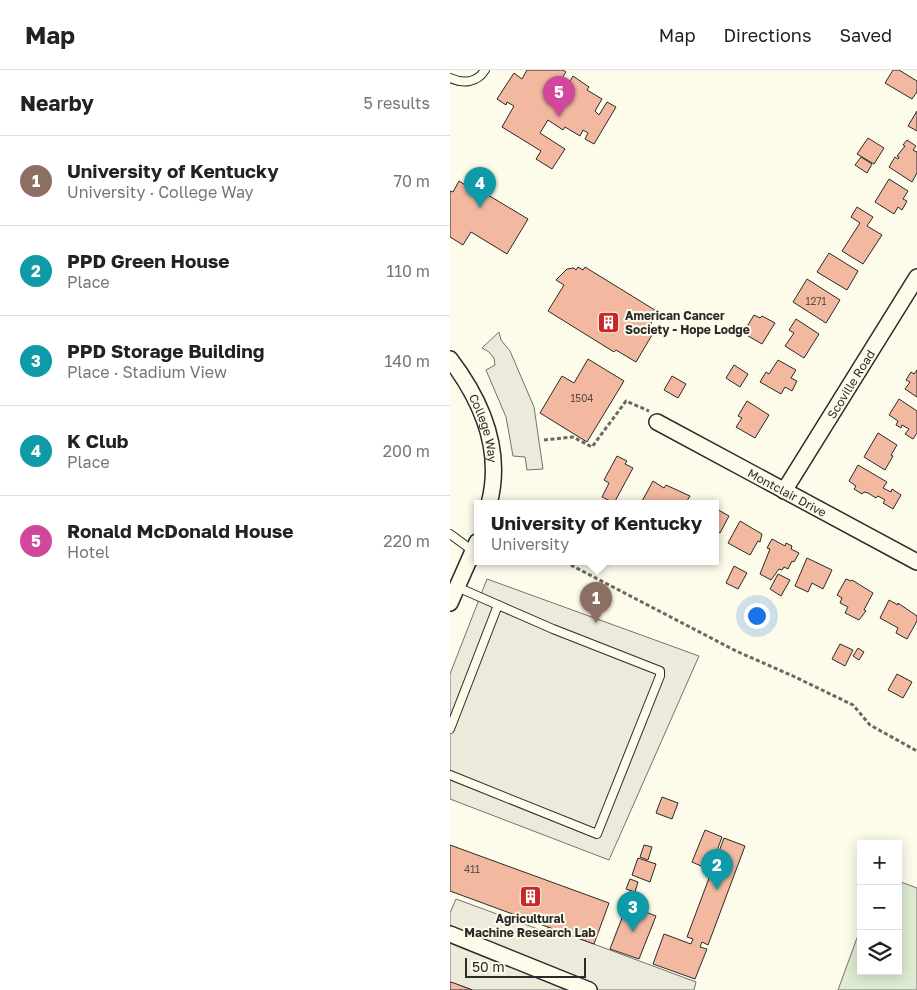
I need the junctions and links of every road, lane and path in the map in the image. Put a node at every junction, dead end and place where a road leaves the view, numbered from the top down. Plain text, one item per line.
1 (484, 70) edge
2 (450, 78) edge
3 (917, 277) edge
4 (450, 359) edge
5 (653, 416) joint
6 (544, 440) dead end
7 (784, 491) junction
8 (489, 500) edge
9 (450, 534) edge
10 (474, 546) edge
11 (474, 548) edge
12 (917, 562) edge
13 (571, 565) edge
14 (457, 587) junction
15 (450, 603) edge
16 (498, 604) junction
17 (450, 729) edge
18 (917, 751) edge
19 (450, 776) edge
20 (450, 934) edge
21 (589, 990) edge

1 - 2 lane
3 - 7 street, Scoville Road
4 - 8 street, College Way
5 - 6 path
5 - 7 street, Montclair Drive
7 - 12 street, Montclair Drive
9 - 10 lane
11 - 14 street
13 - 18 path
14 - 15 street
14 - 16 lane
16 - 17 lane
16 - 19 lane
20 - 21 street

